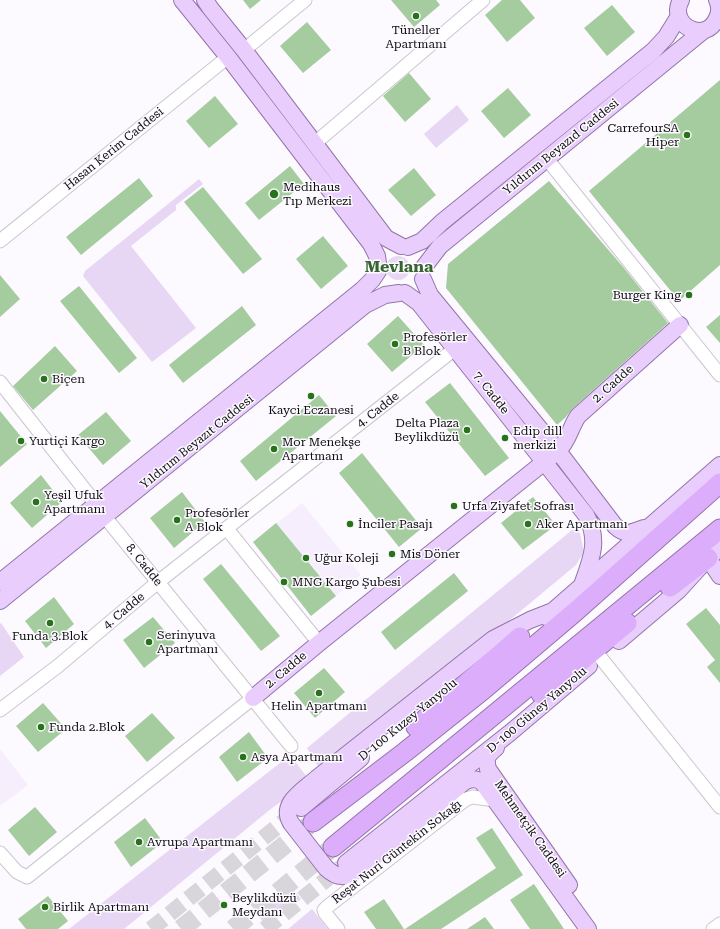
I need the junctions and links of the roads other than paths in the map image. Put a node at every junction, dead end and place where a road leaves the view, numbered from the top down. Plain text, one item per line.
1 (182, 0) edge
2 (206, 0) edge
3 (305, 0) edge
4 (483, 0) edge
5 (717, 0) edge
6 (677, 6) edge
7 (718, 20) edge
8 (703, 31) junction
9 (244, 50) junction
10 (228, 57) junction
11 (314, 144) junction
12 (547, 159) junction
13 (0, 241) edge
14 (405, 246) junction
15 (378, 267) junction
16 (424, 273) junction
17 (402, 293) junction
18 (680, 325) junction
19 (456, 348) junction
20 (720, 375) edge
21 (0, 382) edge
22 (558, 451) junction
23 (544, 462) junction
24 (720, 465) edge
25 (720, 483) edge
26 (100, 510) junction
27 (647, 527) junction
28 (227, 529) junction
29 (720, 529) edge
30 (714, 553) edge
31 (720, 576) edge
32 (0, 582) edge
33 (158, 582) junction
34 (581, 586) junction
35 (0, 601) edge
36 (553, 610) junction
37 (520, 637) junction
38 (319, 643) junction
39 (600, 657) junction
40 (253, 698) junction
41 (0, 710) edge
42 (512, 732) junction
43 (292, 746) dead end
44 (492, 796) junction
45 (392, 799) junction
46 (333, 807) junction
47 (720, 807) edge
48 (300, 808) tunnel mouth
49 (313, 822) tunnel mouth
50 (333, 847) tunnel mouth
51 (1, 856) edge
52 (346, 863) tunnel mouth
53 (720, 924) edge
54 (338, 929) edge
55 (588, 929) edge
56 (600, 929) edge
57 (713, 929) edge

1 - 10 main road
2 - 9 main road
3 - 9 street
4 - 11 street
5 - 7 main road
6 - 8 main road
6 - 14 main road, Yıldırım Beyazıd Caddesi
7 - 8 main road, Yıldırım Beyazıd Caddesi
8 - 12 main road, Yıldırım Beyazıd Caddesi
9 - 11 main road
10 - 13 street, Hasan Kerim Caddesi
10 - 15 main road
11 - 14 main road
12 - 16 main road, Yıldırım Beyazıd Caddesi
12 - 18 street
14 - 15 main road
14 - 16 main road
15 - 17 main road
15 - 26 main road, Yıldırım Beyazıt Caddesi
16 - 17 main road
16 - 22 main road, 7. Cadde
17 - 19 main road, 7. Cadde
17 - 26 main road, Yıldırım Beyazıt Caddesi
18 - 20 street
18 - 22 main road, 2. Cadde
19 - 23 main road, 7. Cadde
19 - 28 street, 4. Cadde
21 - 26 street, 8. Cadde
22 - 23 main road, 2. Cadde
22 - 27 main road, 7. Cadde
23 - 34 main road, 7. Cadde
23 - 38 main road, 2. Cadde
24 - 27 main road
25 - 46 highway
26 - 32 main road, Yıldırım Beyazıt Caddesi
26 - 33 street, 8. Cadde
26 - 35 main road, Yıldırım Beyazıt Caddesi
27 - 34 main road
28 - 33 street, 4. Cadde
28 - 38 street
29 - 45 highway
30 - 31 main road
30 - 39 main road, D-100 Güney Yanyolu
30 - 45 highway
33 - 40 street, 8. Cadde
33 - 41 street, 4. Cadde
34 - 36 main road
36 - 37 main road, D-100 Kuzey Yanyolu
36 - 44 main road, Mehmetçik Caddesi
37 - 46 highway
37 - 48 main road, D-100 Kuzey Yanyolu
38 - 40 main road, 2. Cadde
39 - 42 main road, D-100 Güney Yanyolu
39 - 47 street
40 - 43 street, 8. Cadde
40 - 51 street, 2. Cadde
42 - 52 main road, D-100 Güney Yanyolu
42 - 56 main road, Mehmetçik Caddesi
44 - 54 street, Reşat Nuri Güntekin Sokağı
44 - 55 main road, Mehmetçik Caddesi
45 - 50 highway
46 - 49 highway
53 - 57 street

